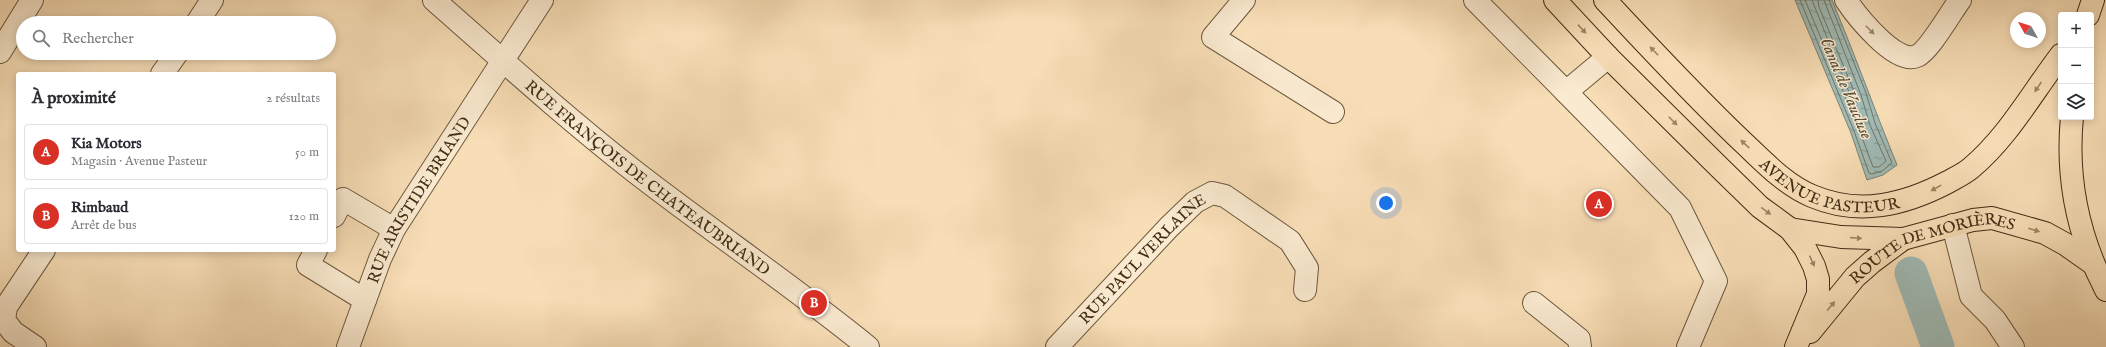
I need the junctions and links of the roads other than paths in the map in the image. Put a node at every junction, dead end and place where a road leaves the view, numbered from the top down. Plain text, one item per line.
1 (32, 0) edge
2 (212, 0) edge
3 (434, 0) edge
4 (542, 0) edge
5 (1244, 0) edge
6 (1475, 0) edge
7 (1555, 0) edge
8 (1605, 0) edge
9 (1846, 0) edge
10 (1960, 0) edge
11 (2093, 0) edge
12 (2089, 12) edge
13 (22, 16) edge
14 (202, 16) edge
15 (16, 26) edge
16 (0, 52) edge
17 (1608, 57) junction
18 (171, 60) edge
19 (2058, 60) edge
20 (504, 61) junction
21 (163, 72) edge
22 (1566, 92) junction
23 (1333, 112) dead end
24 (2072, 120) edge
25 (336, 212) edge
26 (1953, 225) junction
27 (394, 229) junction
28 (1790, 229) junction
29 (1903, 239) junction
30 (43, 252) edge
31 (315, 252) edge
32 (2092, 263) junction
33 (1305, 290) dead end
34 (2106, 290) edge
35 (365, 300) junction
36 (1534, 303) dead end
37 (35, 347) edge
38 (348, 347) edge
39 (868, 347) edge
40 (1057, 347) edge
41 (1580, 347) edge
42 (1688, 347) edge
43 (1796, 347) edge
44 (2012, 347) edge

1 - 13 street
2 - 14 street
3 - 20 street, RUE FRANÇOIS DE CHATEAUBRIAND
4 - 20 street, RUE ARISTIDE BRIAND
5 - 23 street
6 - 22 street
7 -> 17 main road
19 -> 8 main road, AVENUE PASTEUR
9 -> 10 street
11 - 12 main road
15 - 16 street
17 - 22 street
17 -> 28 main road
18 - 21 street
20 - 27 street, RUE ARISTIDE BRIAND
20 - 39 street, RUE FRANÇOIS DE CHATEAUBRIAND
22 - 42 street
24 - 32 main road
25 - 27 street
26 - 29 main road, ROUTE DE MORIÈRES
26 -> 32 main road, ROUTE DE MORIÈRES
26 - 44 street
27 - 35 street, RUE ARISTIDE BRIAND
28 -> 29 main road
28 -> 43 main road
43 -> 29 main road, ROUTE DE MORIÈRES
30 - 37 street
31 - 35 street
32 - 34 main road
33 - 40 street, RUE PAUL VERLAINE
35 - 38 street, RUE ARISTIDE BRIAND
36 - 41 street

